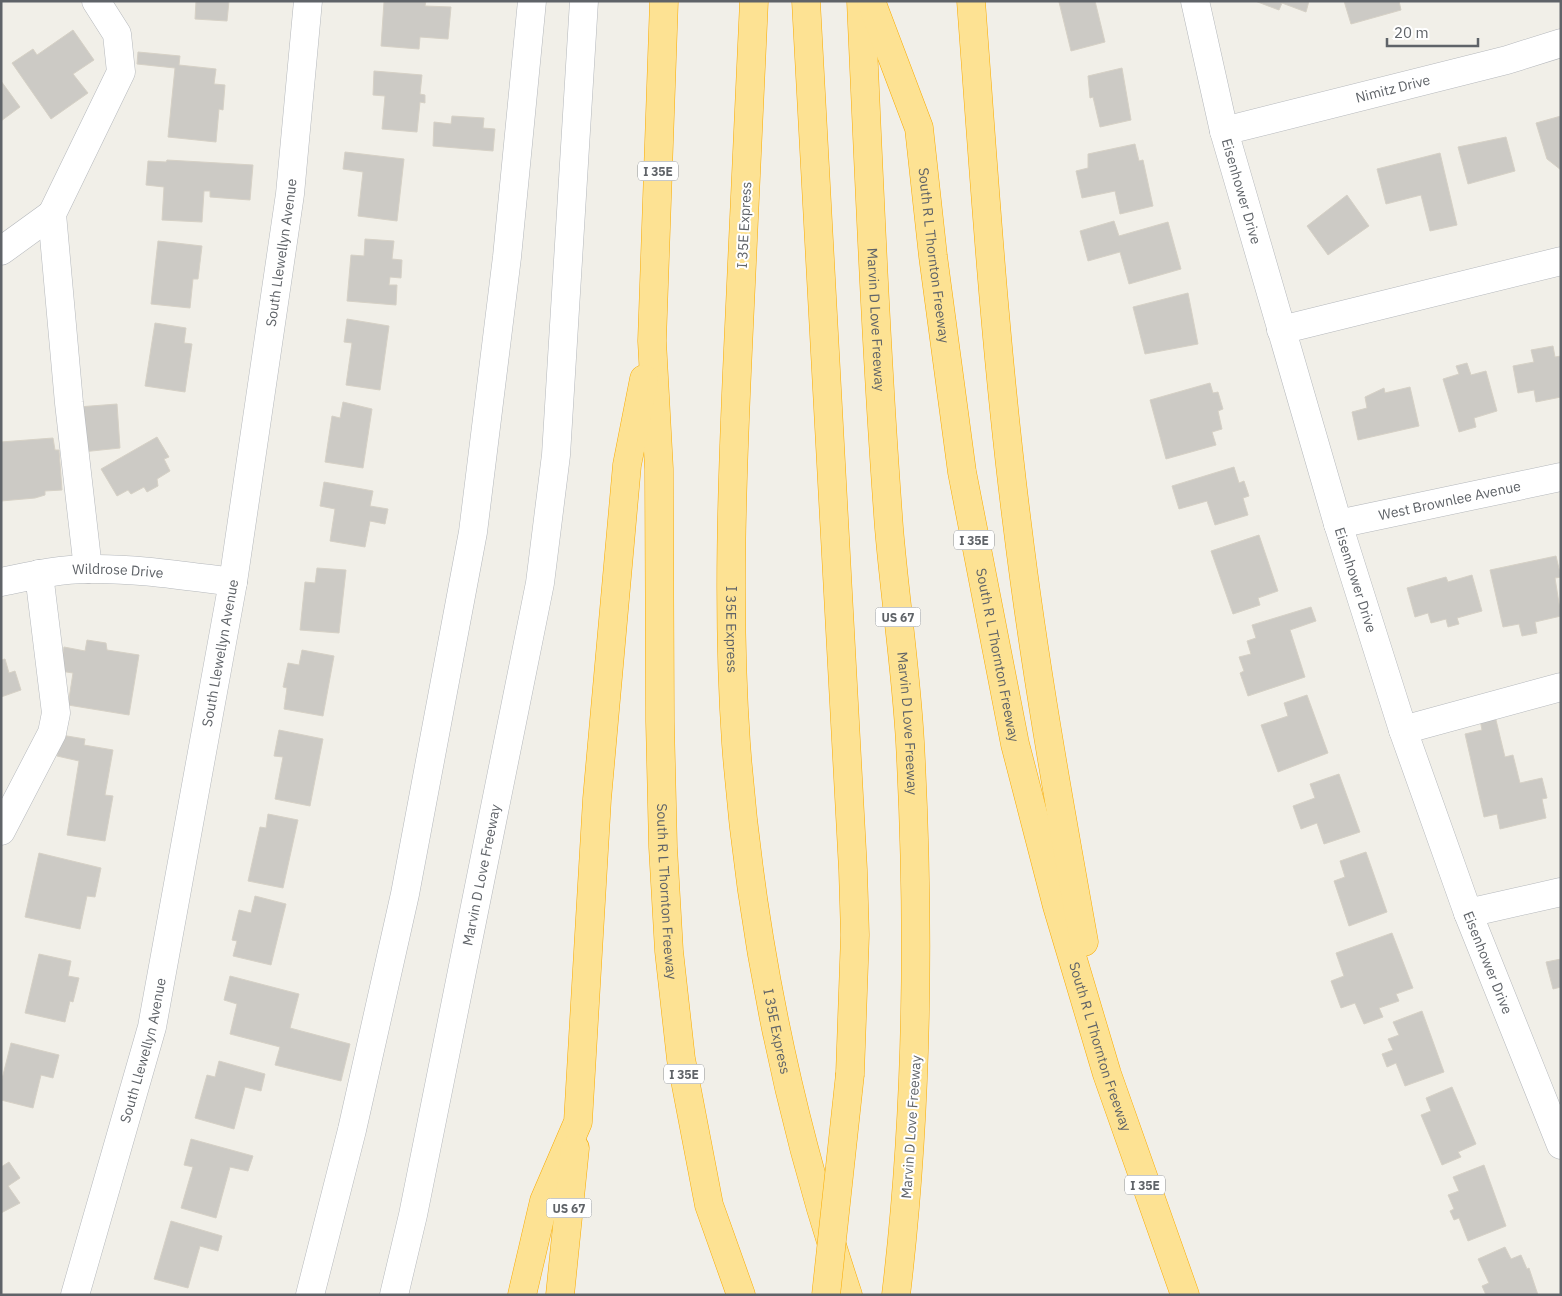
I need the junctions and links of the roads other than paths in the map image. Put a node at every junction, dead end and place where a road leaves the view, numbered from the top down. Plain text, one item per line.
1 (96, 1) edge
2 (308, 1) edge
3 (532, 1) edge
4 (584, 1) edge
5 (664, 1) edge
6 (754, 1) edge
7 (806, 1) edge
8 (861, 1) edge
9 (872, 1) edge
10 (971, 1) edge
11 (1195, 1) edge
12 (1561, 43) edge
13 (1224, 131) junction
14 (52, 214) junction
15 (1, 251) edge
16 (1561, 262) edge
17 (1281, 330) junction
18 (652, 341) junction
19 (1561, 477) edge
20 (1338, 524) junction
21 (88, 569) junction
22 (39, 574) junction
23 (1, 582) edge
24 (233, 582) junction
25 (1561, 687) edge
26 (1403, 730) junction
27 (1, 830) edge
28 (1561, 892) edge
29 (1468, 913) junction
30 (1107, 1074) junction
31 (1555, 1116) edge
32 (578, 1122) junction
33 (1561, 1146) edge
34 (75, 1295) edge
35 (310, 1295) edge
36 (394, 1295) edge
37 (522, 1295) edge
38 (560, 1295) edge
39 (741, 1295) edge
40 (826, 1295) edge
41 (848, 1295) edge
42 (896, 1295) edge
43 (1186, 1295) edge

1 - 14 street
2 - 24 street, South Llewellyn Avenue
3 - 35 street
4 - 36 street, Marvin D Love Freeway
5 - 18 highway, South R L Thornton Freeway / I 35E
6 - 41 highway, I 35E Express
7 - 40 highway, bridge
8 - 42 highway, Marvin D Love Freeway / US 67
9 - 30 highway, South R L Thornton Freeway / I 35E
10 - 30 highway
11 - 13 street, Eisenhower Drive
12 - 13 street, Nimitz Drive
13 - 17 street, Eisenhower Drive
14 - 15 street
14 - 21 street
16 - 17 street
17 - 20 street, Eisenhower Drive
18 - 32 highway
18 - 39 highway, South R L Thornton Freeway / I 35E
19 - 20 street, West Brownlee Avenue
20 - 26 street, Eisenhower Drive
21 - 22 street, Wildrose Drive
21 - 24 street, Wildrose Drive
22 - 23 street, Wildrose Drive
22 - 27 street
24 - 34 street, South Llewellyn Avenue
25 - 26 street
26 - 29 street, Eisenhower Drive
28 - 29 street
29 - 31 street, Eisenhower Drive
30 - 43 highway, South R L Thornton Freeway / I 35E
31 - 33 street, Eisenhower Drive
32 - 37 highway
32 - 38 highway, US 67

